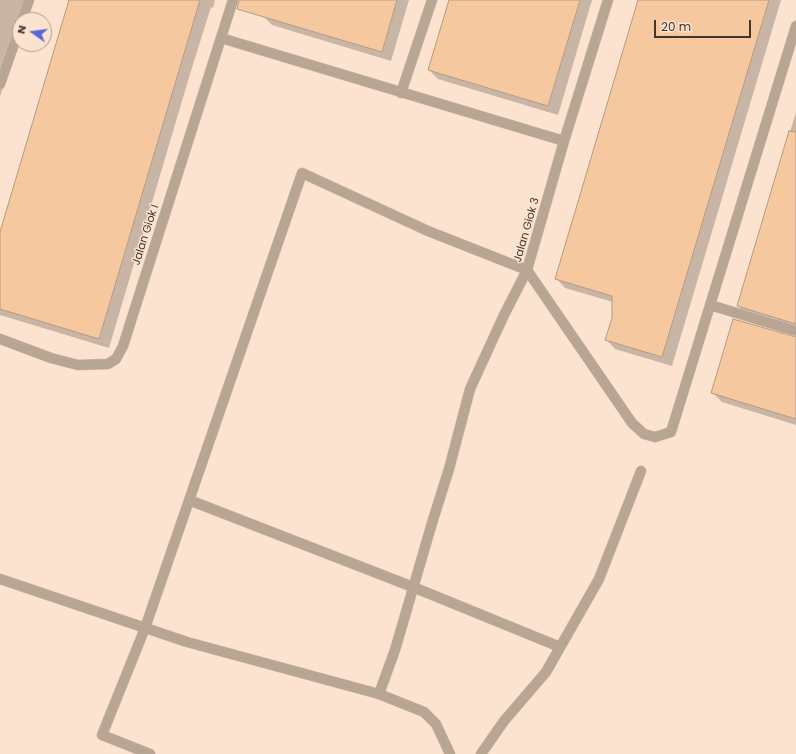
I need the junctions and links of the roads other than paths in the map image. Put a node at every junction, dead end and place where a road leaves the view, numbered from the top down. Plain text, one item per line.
1 (29, 0) edge
2 (233, 0) edge
3 (432, 0) edge
4 (608, 0) edge
5 (25, 12) edge
6 (796, 26) edge
7 (221, 38) junction
8 (12, 50) edge
9 (0, 84) edge
10 (401, 93) junction
11 (564, 141) junction
12 (527, 270) junction
13 (710, 305) junction
14 (796, 331) edge
15 (0, 339) edge
16 (641, 471) dead end
17 (190, 500) junction
18 (0, 579) edge
19 (414, 587) junction
20 (145, 628) junction
21 (560, 647) junction
22 (379, 694) junction
23 (150, 754) edge
24 (450, 754) edge
25 (481, 754) edge

1 - 5 street
2 - 7 street, Jalan Giok I
3 - 10 street
4 - 11 street, Jalan Giok 3
6 - 13 street
7 - 10 street
7 - 15 street, Jalan Giok I
8 - 9 street
10 - 11 street
11 - 12 street, Jalan Giok 3
12 - 13 street, Jalan Giok 3
12 - 17 street
12 - 19 street
13 - 14 street
16 - 21 street
17 - 19 street
17 - 20 street
18 - 20 street
19 - 21 street
19 - 22 street
20 - 22 street
20 - 23 street
21 - 25 street
22 - 24 street

